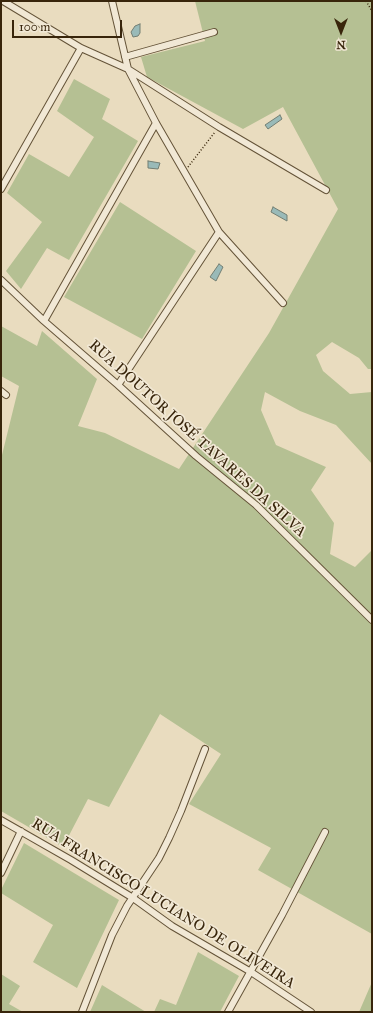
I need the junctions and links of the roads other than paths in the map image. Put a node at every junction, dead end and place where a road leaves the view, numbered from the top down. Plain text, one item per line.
1 (3, 1) edge
2 (112, 1) edge
3 (214, 32) dead end
4 (81, 48) junction
5 (125, 57) junction
6 (128, 69) junction
7 (156, 123) junction
8 (1, 189) edge
9 (326, 190) dead end
10 (219, 232) junction
11 (1, 280) edge
12 (283, 303) dead end
13 (44, 321) junction
14 (118, 385) junction
15 (372, 620) edge
16 (205, 749) dead end
17 (1, 820) edge
18 (21, 831) junction
19 (325, 832) dead end
20 (1, 872) edge
21 (133, 898) junction
22 (251, 972) junction
23 (82, 1012) edge
24 (228, 1012) edge
25 (311, 1012) edge

1 - 4 street
2 - 5 street
3 - 5 street
4 - 6 street
4 - 8 street
5 - 6 street
6 - 7 street
6 - 9 street
7 - 10 street
7 - 13 street
10 - 12 street
10 - 14 street
11 - 13 street, RUA DOUTOR JOSÉ TAVARES DA SILVA
13 - 14 street, RUA DOUTOR JOSÉ TAVARES DA SILVA
14 - 15 street, RUA DOUTOR JOSÉ TAVARES DA SILVA
16 - 21 street
17 - 18 street, RUA FRANCISCO LUCIANO DE OLIVEIRA
18 - 20 street
18 - 21 street, RUA FRANCISCO LUCIANO DE OLIVEIRA
19 - 22 street
21 - 22 street, RUA FRANCISCO LUCIANO DE OLIVEIRA
21 - 23 street
22 - 24 street
22 - 25 street, RUA FRANCISCO LUCIANO DE OLIVEIRA

